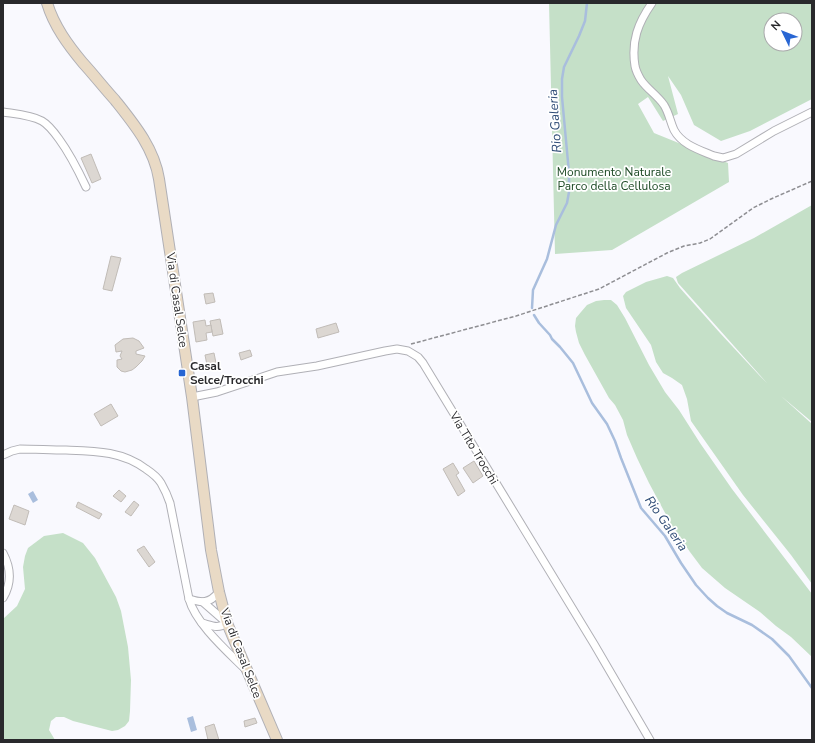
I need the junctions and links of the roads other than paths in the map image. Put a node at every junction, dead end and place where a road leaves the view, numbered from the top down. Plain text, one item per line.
1 (47, 3) edge
2 (652, 3) edge
3 (3, 112) edge
4 (812, 112) edge
5 (86, 187) dead end
6 (192, 397) junction
7 (3, 455) edge
8 (3, 553) edge
9 (219, 592) junction
10 (3, 598) edge
11 (189, 599) junction
12 (203, 602) junction
13 (202, 623) junction
14 (228, 623) junction
15 (247, 671) junction
16 (277, 740) edge
17 (650, 740) edge

1 - 6 main road, Via di Casal Selce
2 - 4 street
3 - 5 street
6 - 9 main road, Via di Casal Selce
6 - 17 street, Via Tito Trocchi
7 - 11 street
8 - 10 street
9 - 12 street
9 - 14 main road, Via di Casal Selce
11 - 12 street
11 - 13 street
12 - 14 street
13 - 14 street
13 - 15 street
14 - 15 main road, Via di Casal Selce
15 - 16 main road, Via di Casal Selce

